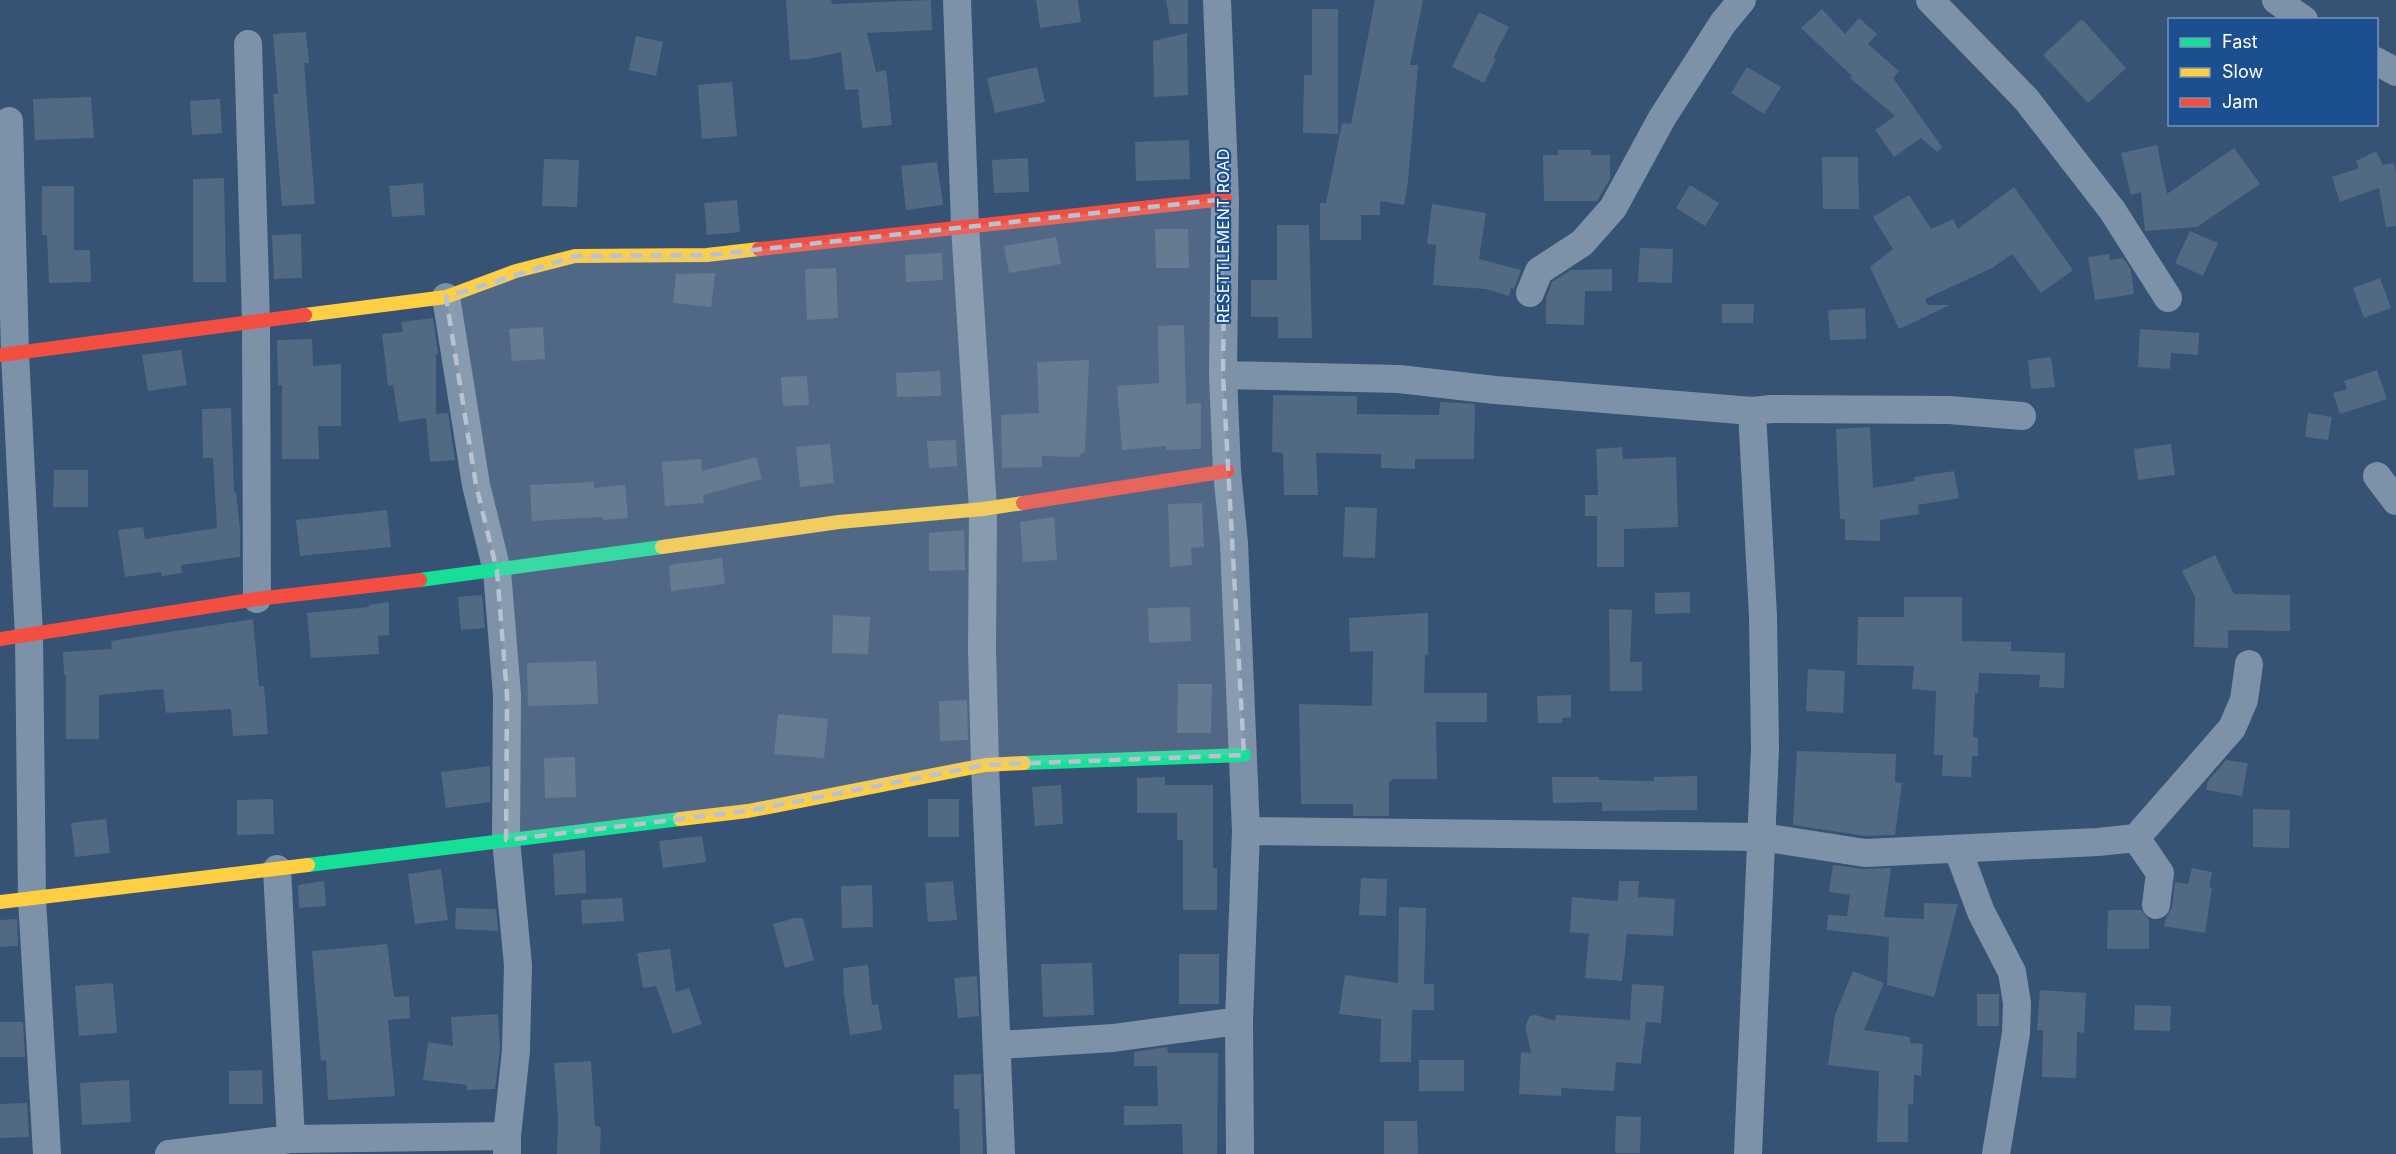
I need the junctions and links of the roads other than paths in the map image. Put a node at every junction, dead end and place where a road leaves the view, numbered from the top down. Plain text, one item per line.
1 (957, 0) edge
2 (1217, 0) edge
3 (1742, 0) edge
4 (1930, 0) edge
5 (2276, 0) edge
6 (2301, 18) edge
7 (248, 44) dead end
8 (2378, 63) edge
9 (2396, 72) edge
10 (9, 121) dead end
11 (1225, 199) junction
12 (965, 226) junction
13 (1530, 293) dead end
14 (446, 297) junction
15 (2168, 298) dead end
16 (256, 322) junction
17 (8, 354) edge
18 (1223, 375) junction
19 (1752, 411) junction
20 (2022, 416) dead end
21 (1227, 471) junction
22 (2377, 476) dead end
23 (2396, 501) edge
24 (983, 509) junction
25 (497, 571) junction
26 (257, 599) junction
27 (29, 636) junction
28 (0, 639) edge
29 (2249, 664) dead end
30 (1244, 756) junction
31 (985, 765) junction
32 (1246, 831) junction
33 (1762, 837) junction
34 (2136, 838) junction
35 (506, 840) junction
36 (1958, 849) junction
37 (277, 868) junction
38 (32, 899) junction
39 (0, 902) edge
40 (2156, 905) dead end
41 (1239, 1021) junction
42 (998, 1045) junction
43 (291, 1139) junction
44 (507, 1145) edge
45 (47, 1154) edge
46 (169, 1154) edge
47 (1001, 1154) edge
48 (1240, 1154) edge
49 (1749, 1154) edge
50 (1996, 1154) edge

1 - 12 street
2 - 11 street, RESETTLEMENT ROAD
3 - 13 street
4 - 15 street
5 - 6 street
7 - 16 street
8 - 9 street
10 - 17 street
11 - 12 street
11 - 18 street, RESETTLEMENT ROAD
12 - 14 street
12 - 24 street
14 - 16 street
14 - 25 street
16 - 17 street
16 - 26 street
17 - 27 street
18 - 19 street
18 - 21 street, RESETTLEMENT ROAD
19 - 20 street
19 - 33 street
21 - 24 street
21 - 30 street, RESETTLEMENT ROAD
22 - 23 street
24 - 25 street
24 - 31 street
25 - 26 street
25 - 35 street
26 - 27 street
27 - 28 street
27 - 38 street
29 - 34 street
30 - 31 street
30 - 32 street, RESETTLEMENT ROAD
31 - 35 street
31 - 42 street
32 - 33 street
32 - 41 street, RESETTLEMENT ROAD
33 - 36 street
33 - 49 street
34 - 36 street
34 - 40 street
35 - 37 street
35 - 44 street
36 - 50 street
37 - 38 street
37 - 43 street
38 - 39 street
38 - 45 street
41 - 42 street
41 - 48 street, RESETTLEMENT ROAD
42 - 47 street
43 - 44 street
43 - 46 street

